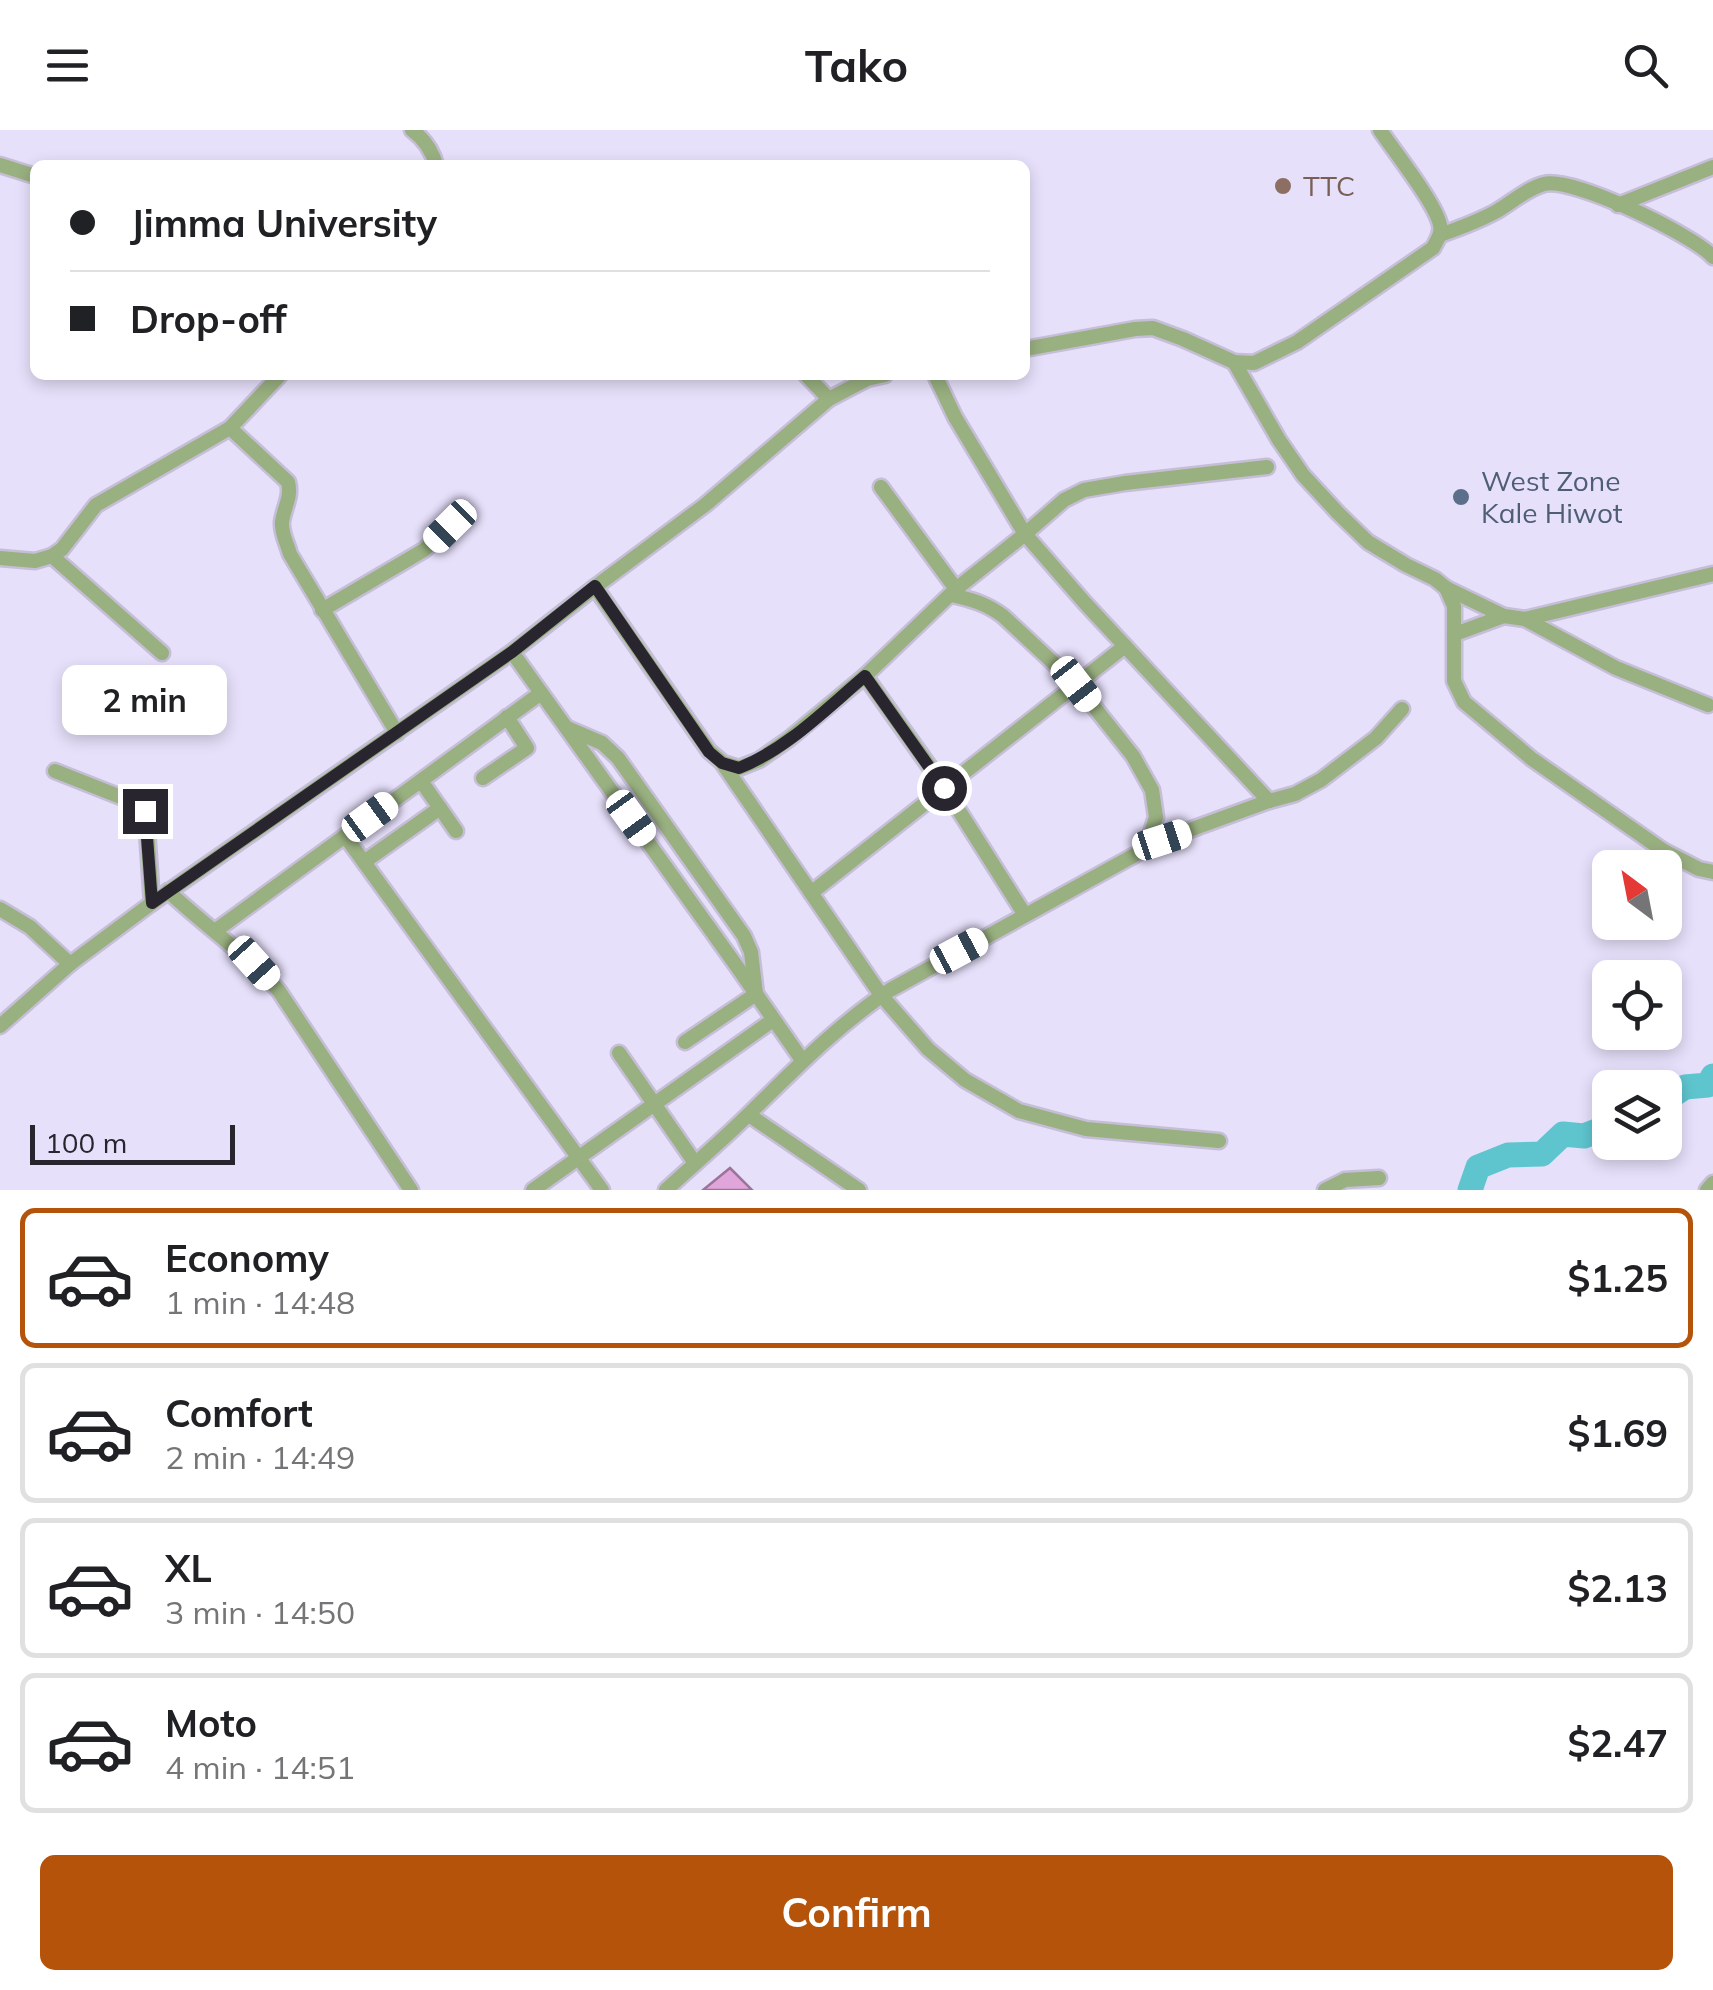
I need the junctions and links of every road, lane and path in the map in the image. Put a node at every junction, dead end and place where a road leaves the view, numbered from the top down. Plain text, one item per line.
1 (412, 130) edge
2 (1380, 130) edge
3 (434, 160) edge
4 (0, 165) edge
5 (1713, 167) edge
6 (30, 174) edge
7 (1618, 205) junction
8 (1440, 236) junction
9 (1713, 257) edge
10 (1030, 348) edge
11 (1234, 362) junction
12 (275, 380) edge
13 (811, 380) edge
14 (865, 380) edge
15 (937, 380) edge
16 (829, 399) junction
17 (230, 428) junction
18 (1268, 467) dead end
19 (881, 487) dead end
20 (465, 511) dead end
21 (1025, 534) junction
22 (52, 556) junction
23 (0, 558) edge
24 (1713, 574) edge
25 (595, 586) junction
26 (1446, 588) junction
27 (954, 592) junction
28 (322, 610) junction
29 (1504, 616) junction
30 (1525, 619) junction
31 (1454, 634) junction
32 (1125, 646) junction
33 (512, 652) junction
34 (162, 653) dead end
35 (865, 676) junction
36 (1076, 684) junction
37 (541, 693) junction
38 (1711, 704) edge
39 (1402, 709) dead end
40 (508, 717) junction
41 (567, 728) junction
42 (397, 733) junction
43 (722, 763) junction
44 (54, 770) dead end
45 (482, 778) dead end
46 (420, 781) junction
47 (944, 788) junction
48 (1269, 801) junction
49 (440, 808) junction
50 (456, 831) dead end
51 (345, 836) junction
52 (1146, 849) junction
53 (364, 862) junction
54 (1713, 872) edge
55 (168, 892) junction
56 (811, 893) junction
57 (152, 903) junction
58 (0, 909) edge
59 (1025, 916) junction
60 (215, 930) junction
61 (70, 964) junction
62 (756, 994) junction
63 (882, 995) junction
64 (773, 1020) junction
65 (0, 1026) edge
66 (685, 1042) dead end
67 (619, 1053) dead end
68 (802, 1060) junction
69 (655, 1105) junction
70 (749, 1114) junction
71 (1219, 1141) dead end
72 (580, 1159) junction
73 (695, 1163) junction
74 (1379, 1178) dead end
75 (1713, 1183) edge
76 (411, 1190) edge
77 (533, 1190) edge
78 (602, 1190) edge
79 (666, 1190) edge
80 (859, 1190) edge
81 (1325, 1190) edge
82 (1707, 1190) edge

1 - 3 street
2 - 8 street
4 - 6 street
5 - 7 street
7 - 8 street
7 - 9 street
8 - 11 street
10 - 11 street
11 - 26 street
12 - 17 street
13 - 16 street
14 - 16 street
15 - 21 street
16 - 25 street
17 - 22 street
17 - 28 street
18 - 21 street
19 - 27 street
20 - 28 street
21 - 27 street
21 - 32 street
22 - 23 street
22 - 34 street
24 - 30 street
25 - 33 street
25 - 43 street
26 - 29 street
26 - 31 street
27 - 35 street
27 - 36 street
28 - 42 street
29 - 30 street
29 - 31 street
30 - 38 street
31 - 54 street
32 - 36 street
32 - 48 street
33 - 37 street
33 - 42 street
35 - 43 street
35 - 47 street
36 - 47 street
36 - 52 street
37 - 40 street
37 - 41 street
39 - 48 street
40 - 45 street
40 - 46 street
41 - 62 street
41 - 62 street
42 - 55 street
43 - 56 street
44 - 57 street
46 - 49 street
46 - 51 street
47 - 56 street
47 - 59 street
48 - 52 street
49 - 50 street
49 - 53 street
51 - 53 street
51 - 60 street
52 - 59 street
53 - 72 street
55 - 57 street
55 - 60 street
56 - 63 street
57 - 61 street
58 - 61 street
59 - 63 street
60 - 76 street
61 - 65 street
62 - 64 street
62 - 66 street
63 - 68 street
63 - 71 street
64 - 68 street
64 - 69 street
67 - 69 street
68 - 70 street
69 - 72 street
69 - 73 street
70 - 73 street
70 - 80 street
72 - 77 street
72 - 78 street
73 - 79 street
74 - 81 street
75 - 82 street

